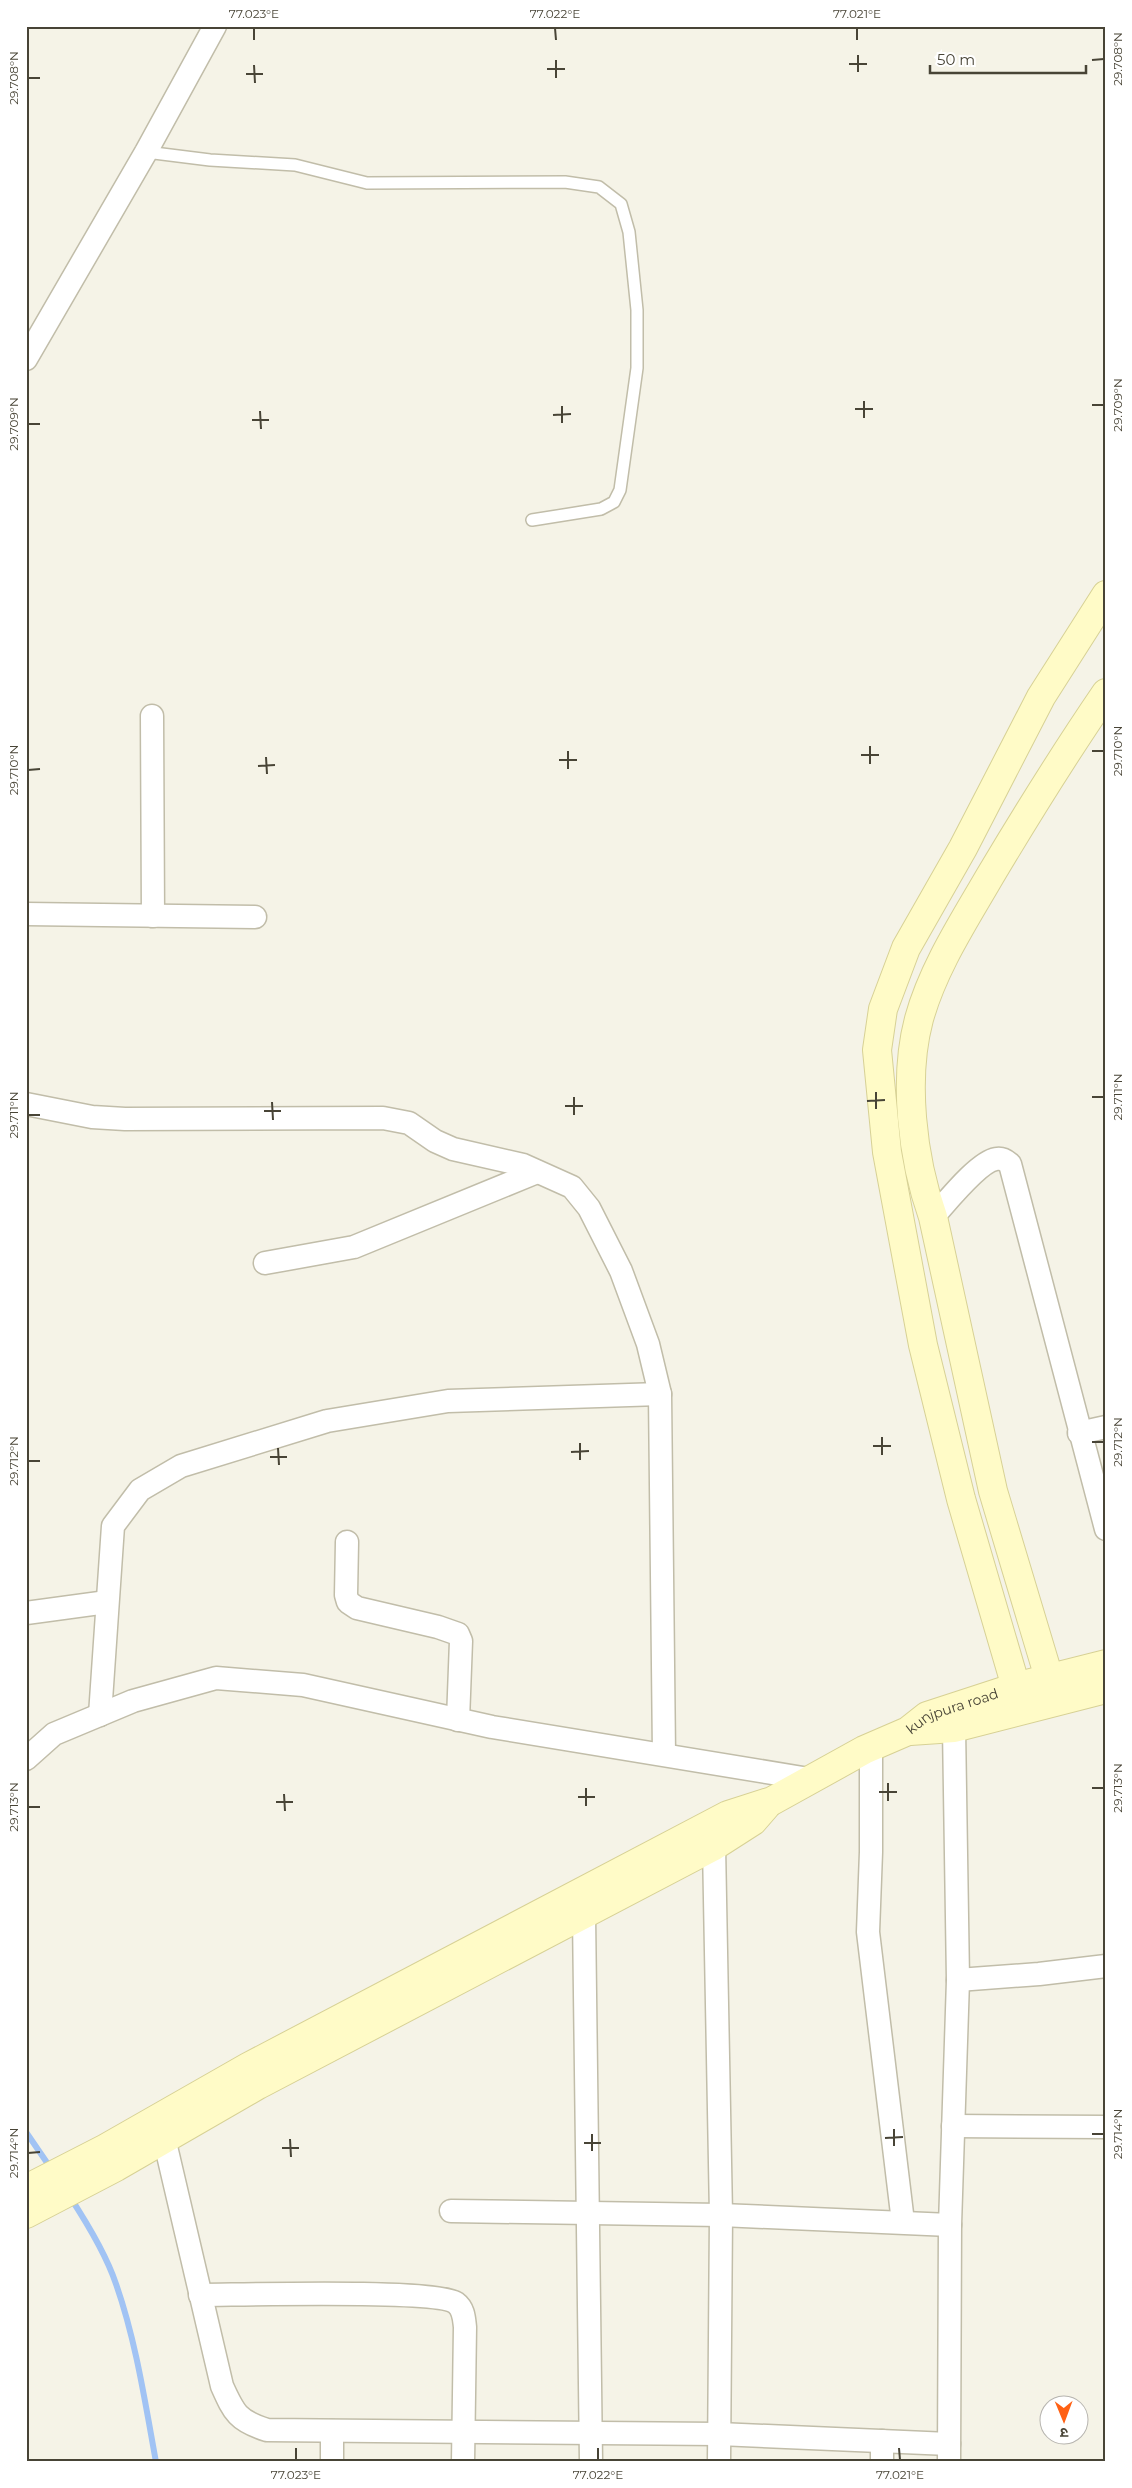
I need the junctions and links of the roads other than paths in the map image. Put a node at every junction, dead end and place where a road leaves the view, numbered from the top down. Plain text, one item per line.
1 (215, 26) edge
2 (146, 152) junction
3 (26, 359) edge
4 (532, 520) dead end
5 (1106, 595) edge
6 (1106, 693) edge
7 (152, 716) dead end
8 (26, 914) edge
9 (153, 916) junction
10 (255, 917) dead end
11 (26, 1104) edge
12 (537, 1172) junction
13 (932, 1217) junction
14 (265, 1263) dead end
15 (660, 1394) junction
16 (1106, 1427) edge
17 (1079, 1433) junction
18 (1106, 1530) edge
19 (347, 1542) dead end
20 (107, 1602) junction
21 (26, 1613) edge
22 (1106, 1664) edge
23 (1106, 1689) edge
24 (1052, 1690) junction
25 (1020, 1698) junction
26 (100, 1715) junction
27 (458, 1720) junction
28 (954, 1728) junction
29 (908, 1731) junction
30 (871, 1747) junction
31 (664, 1754) junction
32 (26, 1759) edge
33 (809, 1779) junction
34 (772, 1801) junction
35 (714, 1846) junction
36 (584, 1915) junction
37 (1106, 1966) edge
38 (958, 1980) junction
39 (953, 2126) junction
40 (1106, 2127) edge
41 (164, 2138) junction
42 (111, 2158) junction
43 (26, 2189) edge
44 (451, 2211) dead end
45 (587, 2213) junction
46 (26, 2214) edge
47 (721, 2215) junction
48 (903, 2222) junction
49 (950, 2225) junction
50 (200, 2295) junction
51 (332, 2431) junction
52 (462, 2431) junction
53 (591, 2432) junction
54 (719, 2434) junction
55 (882, 2451) edge
56 (949, 2453) edge
57 (332, 2462) edge
58 (463, 2462) edge
59 (591, 2462) edge
60 (719, 2462) edge

1 - 2 street
2 - 3 street
2 - 4 lane
5 - 25 street
6 - 13 street
7 - 9 street
8 - 9 street
9 - 10 street
11 - 12 street
12 - 14 street
12 - 15 street
13 - 17 street
13 - 24 street
15 - 20 street
15 - 31 street
16 - 17 street
17 - 18 street
19 - 27 street
20 - 21 street
20 - 26 street
22 - 24 street, kunjpura road
23 - 24 street, kunjpura road
24 - 25 street, kunjpura road
25 - 28 street, kunjpura road
25 - 29 street, kunjpura road
26 - 27 street
26 - 32 street
27 - 31 street
28 - 29 street, kunjpura road
28 - 38 street
29 - 30 street
30 - 33 street
30 - 48 street
31 - 33 street
33 - 34 street
34 - 35 street
34 - 42 street
35 - 36 street
35 - 47 street
36 - 41 street
36 - 45 street
37 - 38 street
38 - 39 street
39 - 40 street
39 - 49 street
41 - 42 street
41 - 50 street
42 - 43 street
42 - 46 street
44 - 45 street
45 - 47 street
45 - 53 street
47 - 48 street
47 - 54 street
48 - 49 street
49 - 56 street
50 - 51 street
50 - 52 street
51 - 52 street
51 - 57 street
52 - 53 street
52 - 58 street
53 - 54 street
53 - 59 street
54 - 55 street
54 - 60 street
55 - 56 street

